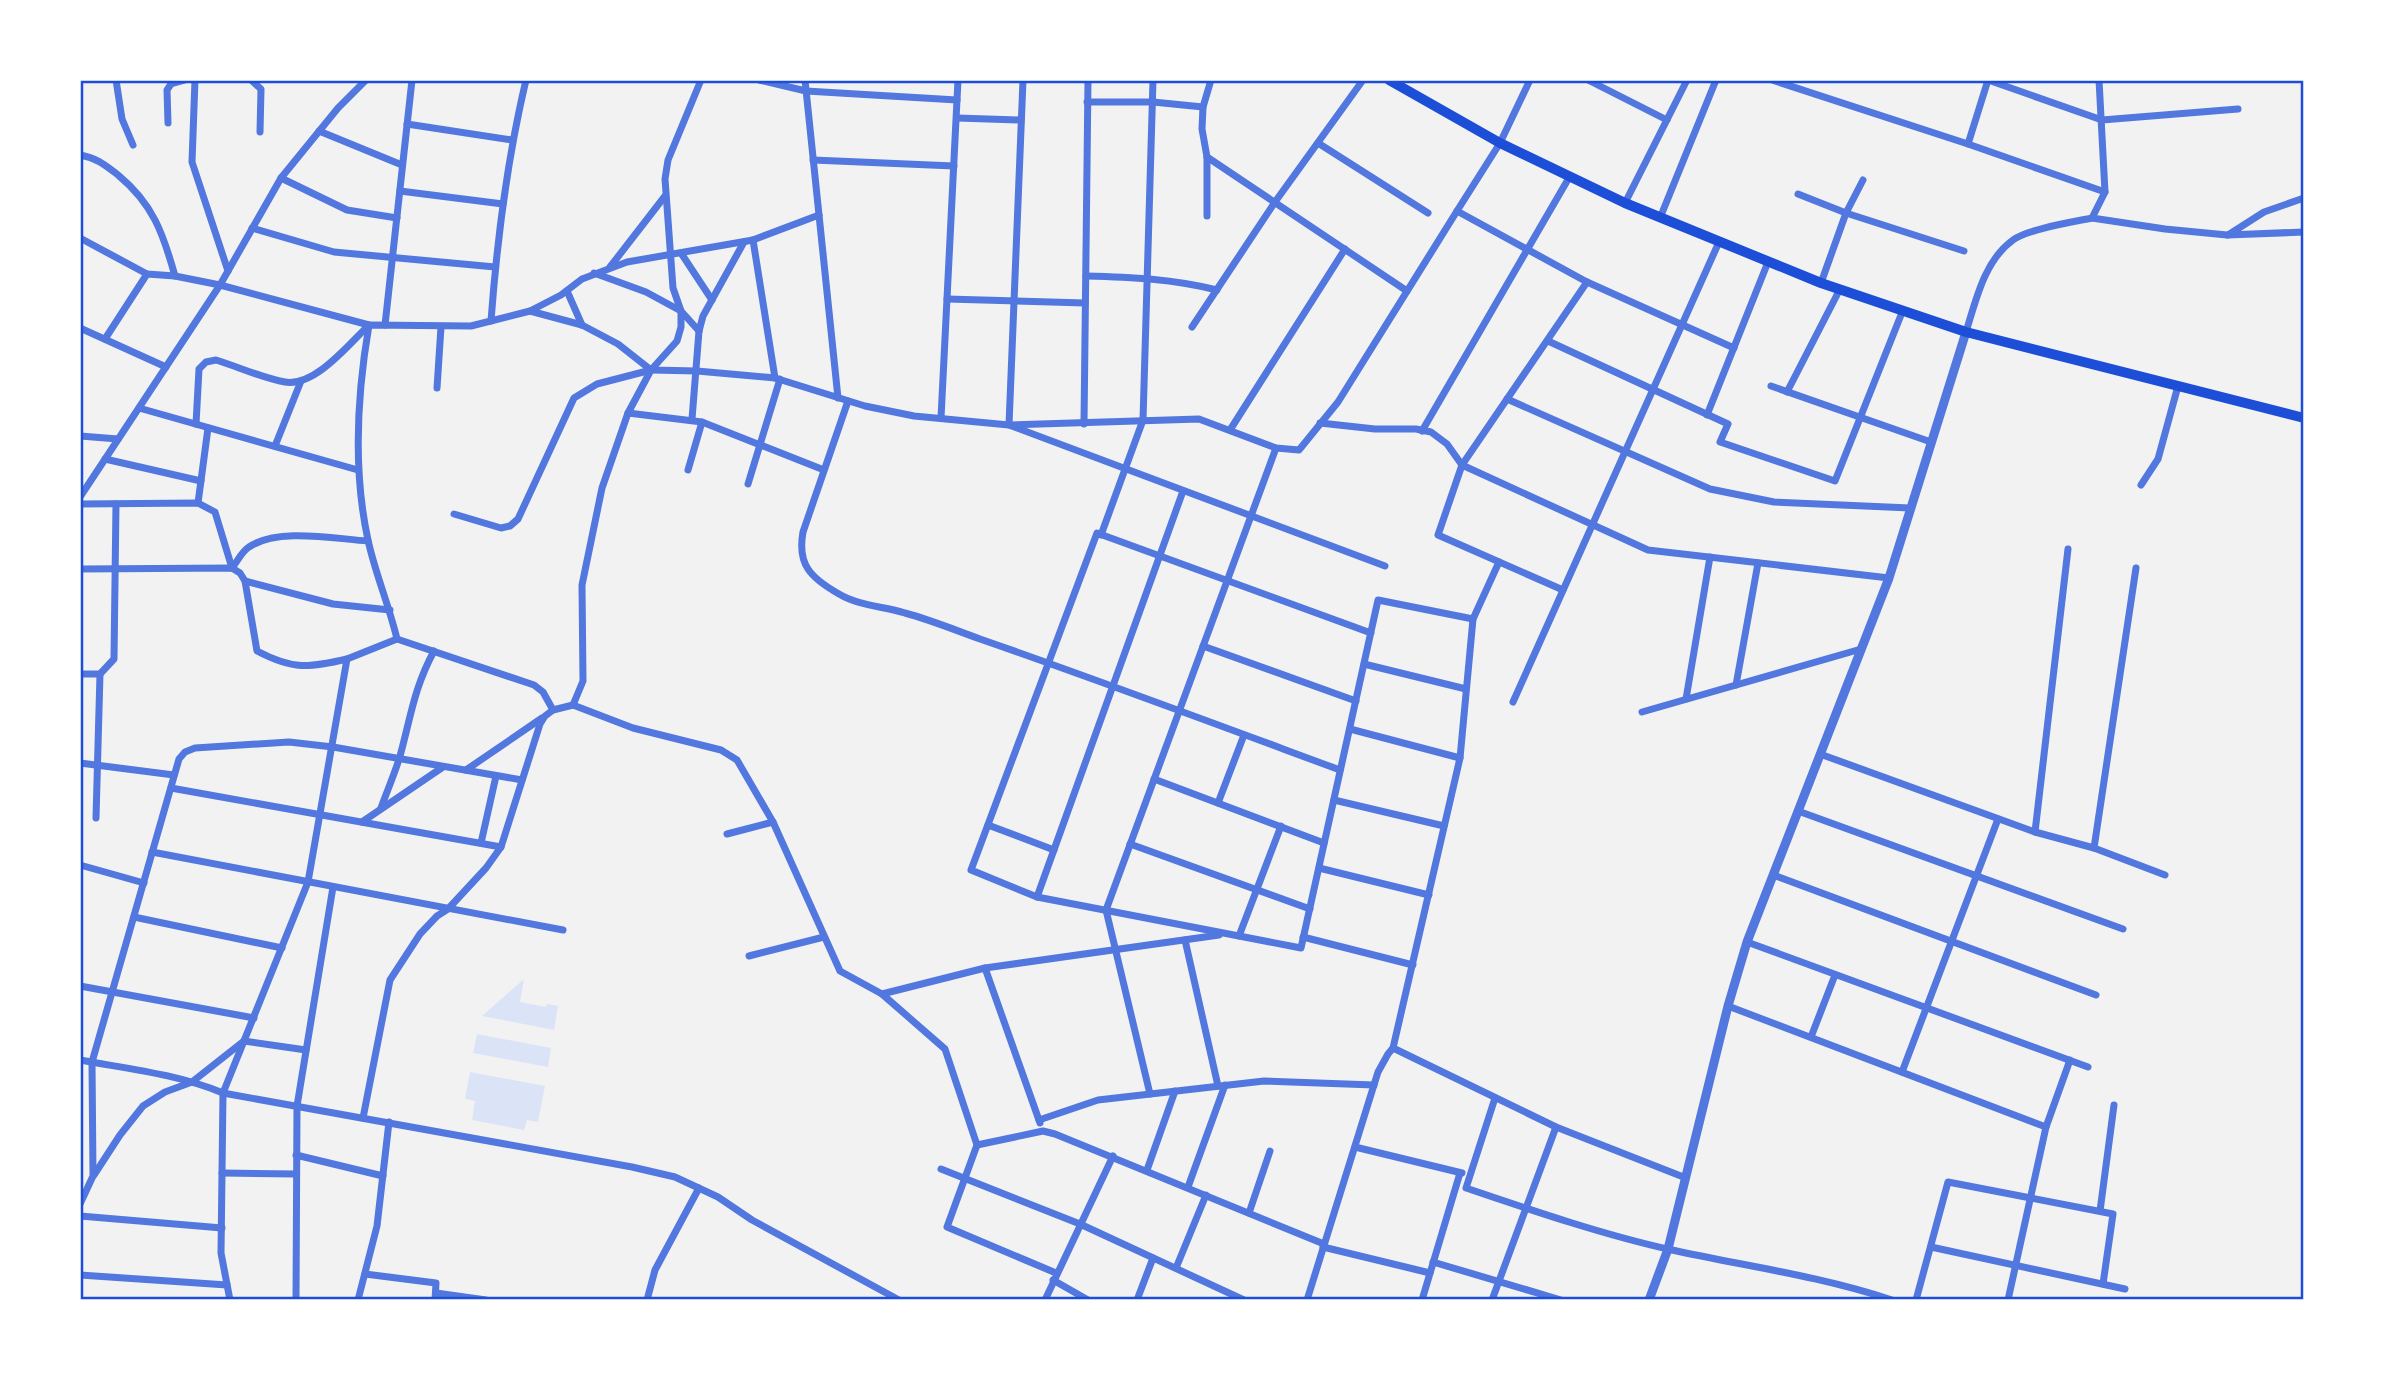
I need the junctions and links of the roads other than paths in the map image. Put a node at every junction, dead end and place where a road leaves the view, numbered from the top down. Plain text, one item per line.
1 (116, 80) edge
2 (185, 80) edge
3 (195, 80) edge
4 (251, 80) edge
5 (366, 80) edge
6 (412, 80) edge
7 (526, 80) edge
8 (701, 80) edge
9 (759, 80) edge
10 (805, 80) edge
11 (958, 80) edge
12 (1023, 80) edge
13 (1088, 80) edge
14 (1153, 80) edge
15 (1211, 80) edge
16 (1363, 80) edge
17 (1389, 80) edge
18 (1410, 80) edge
19 (1530, 80) edge
20 (1588, 80) edge
21 (1687, 80) edge
22 (1716, 80) edge
23 (1772, 80) edge
24 (2099, 80) edge
25 (1988, 81) edge
26 (1400, 88) junction
27 (806, 91) junction
28 (957, 100) junction
29 (1153, 102) junction
30 (1087, 103) junction
31 (1203, 107) junction
32 (2238, 109) dead end
33 (957, 118) junction
34 (1021, 120) junction
35 (1667, 120) junction
36 (2102, 120) junction
37 (168, 123) dead end
38 (407, 124) junction
39 (319, 131) junction
40 (260, 132) dead end
41 (512, 140) junction
42 (1318, 143) junction
43 (1500, 143) junction
44 (1968, 144) junction
45 (133, 145) dead end
46 (80, 155) edge
47 (1207, 157) junction
48 (813, 160) junction
49 (402, 165) junction
50 (954, 166) junction
51 (1570, 176) junction
52 (281, 178) junction
53 (1863, 180) dead end
54 (400, 191) junction
55 (2105, 192) junction
56 (1798, 194) dead end
57 (665, 195) junction
58 (2304, 198) edge
59 (1275, 202) junction
60 (1625, 203) junction
61 (503, 204) junction
62 (1457, 211) junction
63 (1428, 213) dead end
64 (1846, 213) junction
65 (819, 215) junction
66 (1207, 216) dead end
67 (397, 218) junction
68 (1660, 218) junction
69 (2092, 218) junction
70 (252, 228) junction
71 (2304, 232) edge
72 (2227, 235) junction
73 (81, 240) edge
74 (748, 241) junction
75 (1719, 242) junction
76 (1345, 249) junction
77 (1527, 250) junction
78 (1964, 251) dead end
79 (681, 253) junction
80 (672, 255) junction
81 (393, 257) junction
82 (1768, 262) junction
83 (495, 267) junction
84 (610, 267) junction
85 (228, 271) junction
86 (594, 273) junction
87 (147, 274) junction
88 (175, 276) junction
89 (1086, 276) junction
90 (1147, 277) junction
91 (1587, 282) junction
92 (1821, 283) junction
93 (220, 285) junction
94 (1840, 289) junction
95 (1217, 290) junction
96 (567, 291) junction
97 (1407, 291) junction
98 (947, 299) junction
99 (712, 300) junction
100 (1014, 301) junction
101 (1086, 303) junction
102 (1903, 310) junction
103 (530, 311) junction
104 (681, 311) junction
105 (491, 321) junction
106 (369, 325) junction
107 (385, 325) junction
108 (582, 325) junction
109 (1682, 325) junction
110 (441, 327) junction
111 (1192, 327) dead end
112 (80, 328) edge
113 (699, 331) junction
114 (1966, 332) junction
115 (105, 339) junction
116 (1548, 341) junction
117 (1734, 348) junction
118 (166, 368) junction
119 (651, 370) junction
120 (697, 370) junction
121 (778, 379) junction
122 (301, 381) junction
123 (1771, 386) dead end
124 (2178, 386) junction
125 (437, 388) dead end
126 (1653, 389) junction
127 (1787, 392) junction
128 (838, 398) junction
129 (1507, 399) junction
130 (848, 401) junction
131 (139, 408) junction
132 (628, 413) junction
133 (1707, 415) junction
134 (941, 418) junction
135 (1860, 418) junction
136 (2304, 418) edge
137 (692, 419) junction
138 (1143, 420) junction
139 (702, 422) junction
140 (1320, 423) junction
141 (196, 424) junction
142 (1084, 424) junction
143 (1009, 425) junction
144 (208, 428) junction
145 (1230, 430) junction
146 (1422, 430) junction
147 (80, 436) edge
148 (118, 439) junction
149 (1931, 442) junction
150 (760, 444) junction
151 (275, 446) junction
152 (1276, 448) junction
153 (1625, 451) junction
154 (106, 459) junction
155 (1462, 465) junction
156 (1125, 469) junction
157 (358, 470) junction
158 (688, 470) dead end
159 (824, 470) junction
160 (201, 481) junction
161 (748, 484) dead end
162 (2141, 485) dead end
163 (1182, 491) junction
164 (80, 497) edge
165 (198, 503) junction
166 (80, 504) edge
167 (116, 504) junction
168 (1910, 508) junction
169 (454, 514) dead end
170 (1251, 516) junction
171 (1592, 524) junction
172 (1101, 535) junction
173 (368, 541) junction
174 (2068, 549) dead end
175 (1159, 556) junction
176 (1710, 557) junction
177 (1499, 562) junction
178 (1758, 563) junction
179 (1385, 566) dead end
180 (232, 568) junction
181 (2136, 568) dead end
182 (80, 569) edge
183 (115, 569) junction
184 (1889, 578) junction
185 (245, 581) junction
186 (1227, 581) junction
187 (1563, 590) junction
188 (390, 610) junction
189 (1473, 620) junction
190 (1371, 633) junction
191 (397, 639) junction
192 (1203, 646) junction
193 (1861, 649) junction
194 (434, 651) junction
195 (347, 660) junction
196 (1049, 663) junction
197 (1364, 664) junction
198 (80, 674) edge
199 (100, 674) junction
200 (1736, 685) junction
201 (1112, 686) junction
202 (1466, 689) junction
203 (1686, 699) junction
204 (1356, 701) junction
205 (1513, 702) dead end
206 (573, 705) junction
207 (554, 710) junction
208 (1179, 711) junction
209 (1642, 712) dead end
210 (545, 716) junction
211 (1350, 729) junction
212 (1244, 735) junction
213 (333, 747) junction
214 (1820, 754) junction
215 (400, 758) junction
216 (1460, 758) junction
217 (80, 763) edge
218 (98, 766) junction
219 (443, 767) junction
220 (466, 770) junction
221 (1340, 770) junction
222 (174, 775) junction
223 (496, 776) junction
224 (1154, 779) junction
225 (522, 780) junction
226 (171, 788) junction
227 (1334, 800) junction
228 (1219, 803) junction
229 (381, 808) junction
230 (1798, 811) junction
231 (321, 815) junction
232 (96, 818) dead end
233 (1998, 819) junction
234 (362, 822) junction
235 (773, 822) junction
236 (988, 825) junction
237 (1280, 826) junction
238 (1444, 826) junction
239 (2035, 832) junction
240 (727, 834) dead end
241 (481, 843) junction
242 (1324, 843) junction
243 (1130, 844) junction
244 (501, 847) junction
245 (2094, 848) junction
246 (1054, 850) junction
247 (152, 852) junction
248 (80, 865) edge
249 (1319, 868) junction
250 (1773, 875) junction
251 (2165, 875) dead end
252 (1977, 876) junction
253 (308, 882) junction
254 (144, 883) junction
255 (333, 887) junction
256 (1256, 890) junction
257 (1429, 895) junction
258 (1037, 897) junction
259 (448, 909) junction
260 (1310, 909) junction
261 (1106, 910) junction
262 (134, 917) junction
263 (2123, 929) dead end
264 (563, 930) dead end
265 (1227, 933) junction
266 (1239, 936) junction
267 (824, 937) junction
268 (1303, 937) junction
269 (1185, 940) junction
270 (1952, 941) junction
271 (1747, 942) junction
272 (282, 948) junction
273 (1115, 950) junction
274 (749, 956) dead end
275 (1413, 965) junction
276 (985, 968) junction
277 (1835, 975) junction
278 (80, 986) edge
279 (113, 990) junction
280 (882, 994) junction
281 (2096, 995) dead end
282 (1728, 1006) junction
283 (1926, 1008) junction
284 (254, 1018) junction
285 (1811, 1037) junction
286 (244, 1041) junction
287 (1394, 1048) junction
288 (306, 1050) junction
289 (80, 1060) edge
290 (2070, 1060) junction
291 (92, 1062) junction
292 (2088, 1067) dead end
293 (1902, 1072) junction
294 (192, 1082) junction
295 (1374, 1085) junction
296 (1222, 1086) junction
297 (1175, 1091) junction
298 (223, 1093) junction
299 (1150, 1094) junction
300 (1495, 1098) junction
301 (2114, 1105) dead end
302 (297, 1106) junction
303 (363, 1118) junction
304 (1039, 1120) junction
305 (389, 1122) junction
306 (1556, 1127) junction
307 (2046, 1128) junction
308 (1043, 1131) junction
309 (977, 1145) junction
310 (1355, 1147) junction
311 (1270, 1151) dead end
312 (296, 1155) junction
313 (1113, 1156) junction
314 (941, 1170) dead end
315 (1147, 1170) junction
316 (222, 1173) junction
317 (1460, 1173) junction
318 (296, 1174) junction
319 (1470, 1175) junction
320 (93, 1176) junction
321 (383, 1176) junction
322 (964, 1178) junction
323 (1686, 1178) junction
324 (1188, 1187) junction
325 (699, 1188) junction
326 (83, 1192) edge
327 (1206, 1195) junction
328 (2031, 1198) junction
329 (80, 1204) edge
330 (1526, 1209) junction
331 (2100, 1212) junction
332 (1249, 1213) junction
333 (80, 1216) edge
334 (1080, 1224) junction
335 (222, 1228) junction
336 (1324, 1246) junction
337 (1931, 1247) junction
338 (1668, 1249) junction
339 (1153, 1258) junction
340 (1433, 1262) junction
341 (2015, 1265) junction
342 (1175, 1268) junction
343 (1430, 1273) junction
344 (365, 1274) junction
345 (80, 1275) edge
346 (1054, 1277) junction
347 (1499, 1282) junction
348 (2103, 1284) junction
349 (227, 1285) junction
350 (2125, 1289) dead end
351 (1531, 1291) junction
352 (435, 1296) edge
353 (230, 1300) edge
354 (296, 1300) edge
355 (358, 1300) edge
356 (486, 1300) edge
357 (647, 1300) edge
358 (899, 1300) edge
359 (1045, 1300) edge
360 (1088, 1300) edge
361 (1137, 1300) edge
362 (1244, 1300) edge
363 (1307, 1300) edge
364 (1422, 1300) edge
365 (1492, 1300) edge
366 (1528, 1300) edge
367 (1562, 1300) edge
368 (1649, 1300) edge
369 (1892, 1300) edge
370 (1916, 1300) edge
371 (2008, 1300) edge

1 - 45 street
2 - 37 street
3 - 85 street
4 - 40 street
5 - 39 street
6 - 38 street
7 - 41 street
8 - 57 street
9 - 27 street
10 - 27 street
11 - 28 street
12 - 34 street
13 - 30 street
14 - 29 street
15 - 31 street
16 - 42 street
17 - 26 main road
18 - 26 street
19 - 43 street
20 - 35 street
21 - 35 street
22 - 68 street
23 - 44 street
24 - 36 street
25 - 36 street
25 - 44 street
26 - 43 main road
27 - 28 street
27 - 48 street
28 - 33 street
29 - 30 street
29 - 31 street
29 - 90 street
30 - 89 street
31 - 47 street
32 - 36 street
33 - 34 street
33 - 50 street
34 - 100 street
35 - 60 street
36 - 55 street
38 - 41 street
38 - 49 street
39 - 49 street
39 - 52 street
41 - 61 street
42 - 59 street
42 - 63 street
43 - 51 main road
43 - 62 street
44 - 55 street
46 - 88 street
47 - 59 street
47 - 66 street
48 - 50 street
48 - 65 street
49 - 54 street
50 - 98 street
51 - 60 main road
51 - 77 street
52 - 67 street
52 - 70 street
53 - 64 street
54 - 61 street
54 - 67 street
55 - 69 street
56 - 64 street
57 - 80 street
57 - 84 street
58 - 72 street
59 - 76 street
59 - 95 street
60 - 68 main road
61 - 83 street
62 - 77 street
62 - 97 street
64 - 78 street
64 - 92 street
65 - 74 street
65 - 128 street
67 - 81 street
68 - 75 main road
69 - 72 street
69 - 114 street
70 - 81 street
70 - 85 street
71 - 72 street
73 - 87 street
74 - 79 street
74 - 99 street
74 - 121 street
75 - 82 main road
75 - 109 street
76 - 97 street
76 - 145 street
77 - 91 street
77 - 146 street
79 - 80 street
79 - 99 street
80 - 84 street
80 - 104 street
81 - 83 street
81 - 107 street
82 - 92 main road
82 - 117 street
83 - 105 street
84 - 86 street
85 - 93 street
86 - 96 street
86 - 104 street
87 - 88 street
87 - 115 street
88 - 93 street
89 - 90 street
89 - 101 street
90 - 95 street
90 - 138 street
91 - 109 street
91 - 116 street
92 - 94 main road
93 - 106 street
93 - 118 street
94 - 102 main road
94 - 127 street
95 - 111 street
96 - 103 street
96 - 108 street
97 - 140 street
98 - 100 street
98 - 134 street
99 - 113 street
100 - 101 street
100 - 143 street
101 - 142 street
102 - 114 main road
102 - 135 street
103 - 105 street
103 - 108 street
104 - 113 street
104 - 119 street
105 - 110 street
106 - 107 street
106 - 122 street
106 - 157 street
107 - 110 street
108 - 119 street
109 - 117 street
109 - 126 street
110 - 125 street
112 - 115 street
113 - 120 street
114 - 124 main road
114 - 149 street
115 - 118 street
116 - 126 street
116 - 129 street
117 - 133 street
118 - 131 street
119 - 120 street
119 - 132 street
119 - 169 street
120 - 121 street
120 - 137 street
121 - 128 street
121 - 150 street
122 - 141 street
122 - 151 street
123 - 127 street
124 - 136 main road
124 - 162 street
126 - 133 street
126 - 153 street
127 - 135 street
128 - 130 street
129 - 153 street
129 - 155 street
130 - 134 street
130 - 159 street
131 - 141 street
131 - 148 street
132 - 137 street
132 - 206 street
133 - 135 street
134 - 143 street
135 - 149 street
137 - 139 street
138 - 142 street
138 - 145 street
138 - 156 street
139 - 150 street
139 - 158 street
140 - 146 street
140 - 152 street
141 - 144 street
142 - 143 street
143 - 156 street
144 - 151 street
144 - 160 street
145 - 152 street
146 - 155 street
147 - 148 street
148 - 154 street
149 - 168 street
150 - 159 street
150 - 161 street
151 - 157 street
152 - 170 street
153 - 168 street
153 - 171 street
154 - 160 street
154 - 164 street
155 - 171 street
155 - 177 street
156 - 163 street
156 - 172 street
157 - 173 street
159 - 196 street
160 - 165 street
163 - 170 street
163 - 175 street
165 - 167 street
165 - 180 street
166 - 167 street
167 - 183 street
168 - 184 street
170 - 179 street
170 - 186 street
171 - 176 street
171 - 187 street
172 - 175 street
172 - 196 street
173 - 180 street
173 - 188 street
174 - 239 street
175 - 186 street
175 - 201 street
176 - 178 street
176 - 203 street
177 - 187 street
177 - 189 street
178 - 184 street
178 - 200 street
180 - 183 street
180 - 185 street
181 - 245 street
182 - 183 street
183 - 199 street
184 - 193 street
185 - 188 street
185 - 195 street
186 - 190 street
186 - 192 street
187 - 205 street
188 - 191 street
189 - 190 street
189 - 202 street
190 - 197 street
191 - 194 street
191 - 195 street
192 - 204 street
192 - 208 street
193 - 200 street
193 - 214 street
194 - 207 street
194 - 215 street
195 - 213 street
196 - 201 street
196 - 236 street
197 - 202 street
197 - 204 street
198 - 199 street
199 - 218 street
200 - 203 street
201 - 208 street
201 - 246 street
202 - 216 street
203 - 209 street
204 - 211 street
206 - 207 street
206 - 235 street
207 - 210 street
208 - 212 street
208 - 224 street
210 - 220 street
210 - 225 street
211 - 216 street
211 - 221 street
212 - 221 street
212 - 228 street
213 - 215 street
213 - 222 street
213 - 231 street
214 - 230 street
214 - 233 street
215 - 219 street
215 - 229 street
216 - 238 street
217 - 218 street
218 - 222 street
218 - 232 street
219 - 220 street
219 - 229 street
220 - 223 street
221 - 227 street
222 - 226 street
223 - 225 street
223 - 241 street
224 - 228 street
224 - 243 street
225 - 244 street
226 - 231 street
226 - 247 street
227 - 238 street
227 - 242 street
228 - 237 street
229 - 234 street
230 - 250 street
230 - 252 street
231 - 234 street
231 - 253 street
233 - 239 street
233 - 252 street
234 - 241 street
235 - 240 street
235 - 267 street
236 - 246 street
236 - 258 street
237 - 242 street
237 - 256 street
238 - 257 street
239 - 245 street
241 - 244 street
242 - 249 street
243 - 256 street
243 - 261 street
244 - 259 street
245 - 251 street
246 - 258 street
247 - 253 street
247 - 254 street
248 - 254 street
249 - 257 street
249 - 260 street
250 - 270 street
250 - 271 street
252 - 263 street
252 - 270 street
253 - 255 street
253 - 272 street
254 - 262 street
255 - 259 street
255 - 288 street
256 - 260 street
256 - 266 street
257 - 275 street
258 - 261 street
259 - 264 street
259 - 303 street
260 - 268 street
261 - 265 street
261 - 273 street
262 - 272 street
262 - 279 street
265 - 266 street
265 - 269 street
266 - 268 street
267 - 274 street
267 - 280 street
268 - 275 street
269 - 273 street
269 - 296 street
270 - 281 street
270 - 283 street
271 - 277 street
271 - 282 street
272 - 284 street
273 - 276 street
273 - 299 street
275 - 287 street
276 - 280 street
276 - 304 street
277 - 283 street
277 - 285 street
278 - 279 street
279 - 284 street
279 - 291 street
280 - 309 street
282 - 285 street
282 - 323 street
283 - 290 street
283 - 293 street
284 - 286 street
285 - 293 street
286 - 288 street
286 - 294 street
286 - 298 street
287 - 295 street
287 - 300 street
288 - 302 street
289 - 291 street
290 - 292 street
290 - 307 street
291 - 294 street
291 - 320 street
293 - 307 street
294 - 298 street
294 - 320 street
295 - 296 street
295 - 310 street
296 - 297 street
296 - 324 street
297 - 299 street
297 - 315 street
298 - 302 street
298 - 316 street
299 - 304 street
300 - 306 street
300 - 319 street
301 - 331 street
302 - 303 street
302 - 312 street
303 - 305 street
304 - 308 street
305 - 321 street
305 - 325 street
306 - 323 street
306 - 330 street
307 - 328 street
308 - 309 street
308 - 313 street
309 - 322 street
310 - 317 street
310 - 336 street
311 - 332 street
312 - 318 street
312 - 321 street
313 - 315 street
313 - 334 street
314 - 322 street
315 - 324 street
316 - 318 street
316 - 335 street
317 - 319 street
317 - 340 street
318 - 354 street
319 - 330 street
320 - 326 street
321 - 344 street
322 - 334 street
322 - 346 street
323 - 338 street
324 - 327 street
325 - 357 street
325 - 358 street
326 - 329 street
327 - 332 street
327 - 342 street
328 - 331 street
328 - 337 street
328 - 341 street
330 - 338 street
330 - 347 street
331 - 348 street
332 - 336 street
333 - 335 street
334 - 339 street
334 - 346 street
335 - 349 street
336 - 343 street
336 - 363 street
337 - 341 street
337 - 370 street
338 - 368 street
338 - 369 street
339 - 342 street
339 - 361 street
340 - 343 street
340 - 347 street
341 - 348 street
341 - 371 street
342 - 362 street
343 - 364 street
344 - 352 street
344 - 355 street
345 - 349 street
346 - 359 street
346 - 360 street
347 - 351 street
347 - 365 street
348 - 350 street
349 - 353 street
351 - 366 street
351 - 367 street
352 - 356 street

